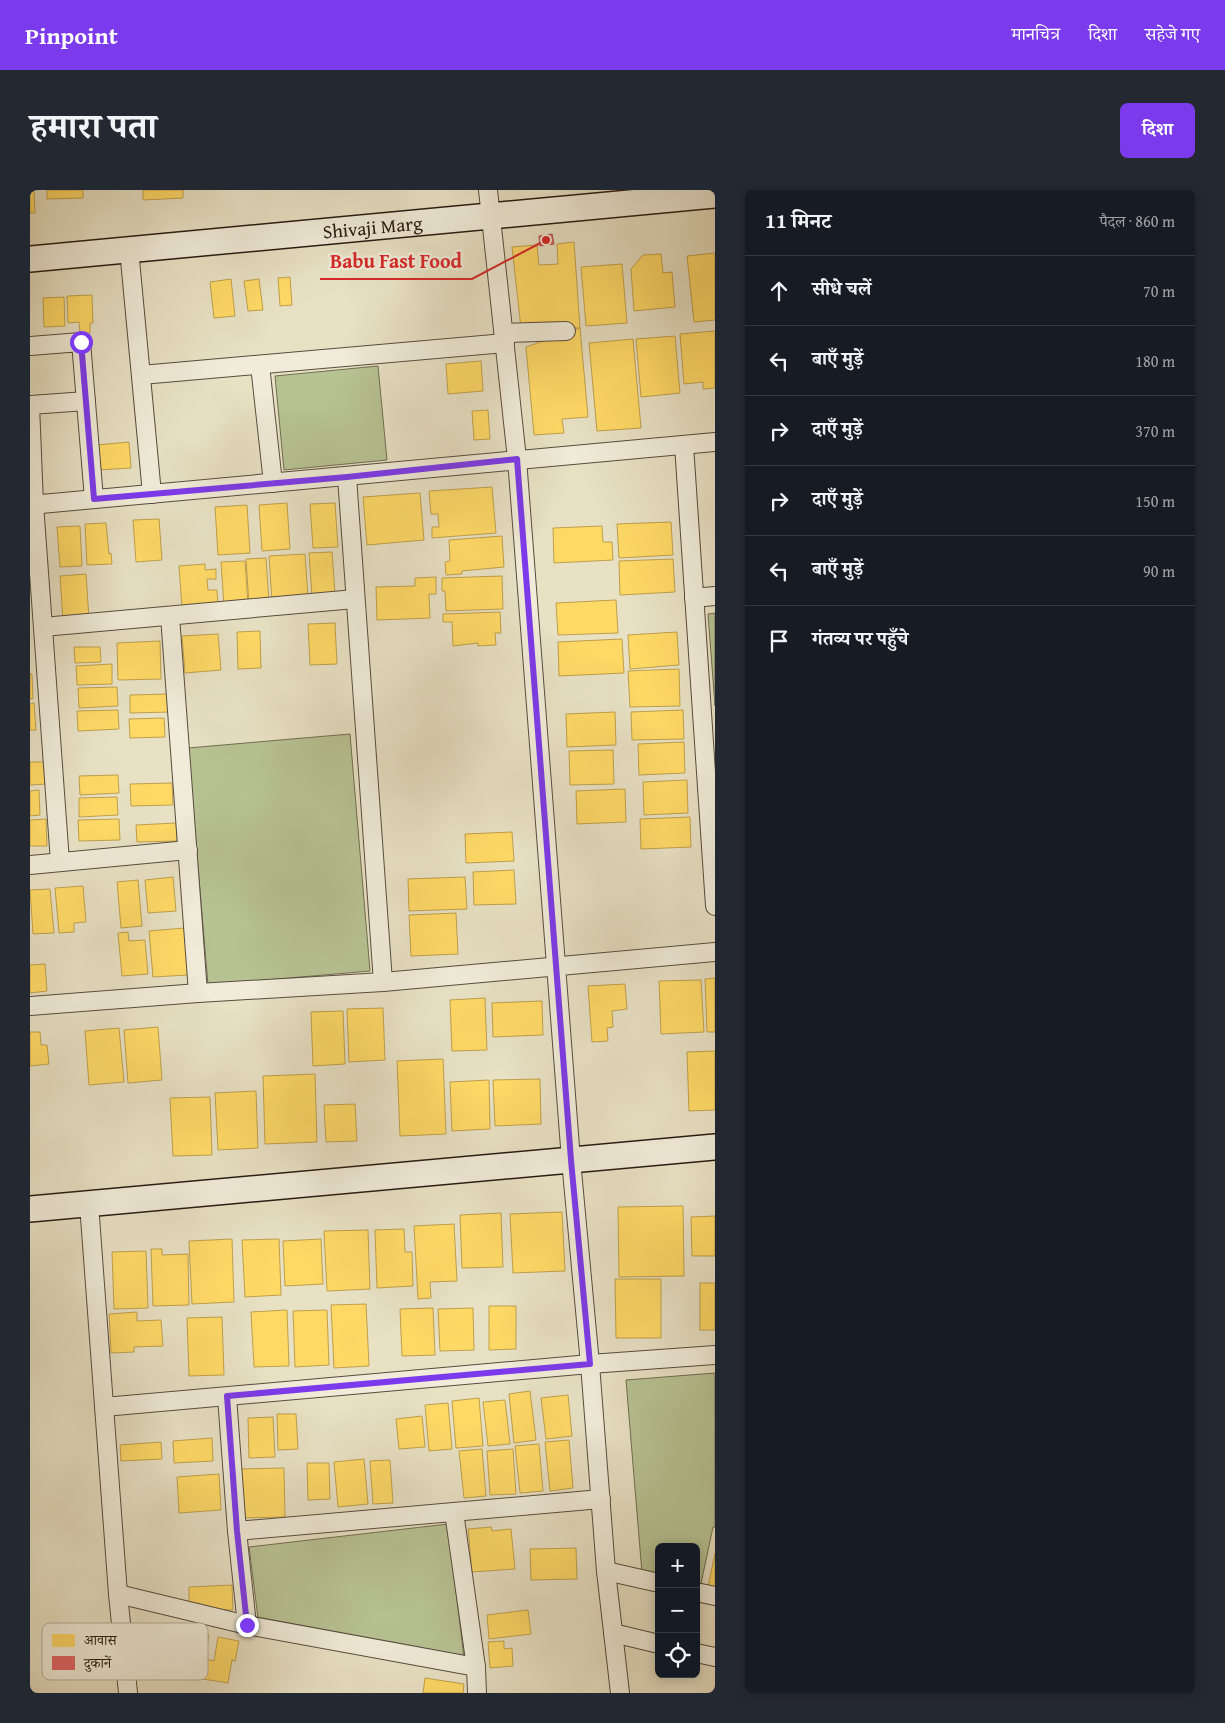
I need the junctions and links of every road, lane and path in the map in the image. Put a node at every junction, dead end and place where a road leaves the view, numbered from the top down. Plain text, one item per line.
1 (488, 190) edge
2 (715, 195) edge
3 (492, 215) junction
4 (130, 249) junction
5 (30, 258) edge
6 (566, 331) dead end
7 (504, 338) junction
8 (30, 346) edge
9 (260, 365) junction
10 (141, 376) junction
11 (86, 401) junction
12 (715, 442) edge
13 (684, 445) junction
14 (517, 459) junction
15 (347, 477) junction
16 (272, 483) junction
17 (152, 494) junction
18 (94, 499) junction
19 (32, 504) edge
20 (715, 596) edge
21 (694, 598) junction
22 (356, 599) junction
23 (170, 616) junction
24 (43, 628) junction
25 (712, 827) edge
26 (188, 850) junction
27 (60, 862) junction
28 (30, 864) edge
29 (715, 906) edge
30 (715, 952) edge
31 (556, 965) junction
32 (383, 982) junction
33 (198, 993) junction
34 (30, 1006) edge
35 (715, 1147) edge
36 (571, 1160) junction
37 (89, 1204) junction
38 (30, 1209) edge
39 (715, 1355) edge
40 (590, 1364) junction
41 (227, 1396) junction
42 (104, 1407) junction
43 (600, 1499) junction
44 (454, 1512) junction
45 (237, 1531) junction
46 (606, 1571) junction
47 (655, 1582) edge
48 (700, 1593) edge
49 (118, 1594) junction
50 (715, 1596) edge
51 (121, 1623) edge
52 (247, 1625) junction
53 (613, 1633) junction
54 (655, 1643) edge
55 (700, 1654) edge
56 (715, 1657) edge
57 (476, 1667) junction
58 (127, 1680) edge
59 (128, 1693) edge
60 (477, 1693) edge
61 (620, 1693) edge

1 - 3 street
2 - 3 street, Shivaji Marg
3 - 4 street, Shivaji Marg
3 - 7 street
4 - 5 street, Shivaji Marg
4 - 10 street
6 - 7 street
7 - 9 street
7 - 14 street
8 - 11 street
9 - 10 street
9 - 16 street
10 - 17 street
11 - 18 street
11 - 19 street
12 - 13 street
13 - 14 street
13 - 21 street
14 - 15 street
14 - 31 street
15 - 16 street
15 - 22 street
16 - 17 street
17 - 18 street
18 - 19 street
19 - 24 street
20 - 21 street
21 - 25 street
22 - 23 street
22 - 32 street
23 - 24 street
23 - 26 street
24 - 27 street
25 - 29 street
26 - 27 street
26 - 33 street
27 - 28 street
30 - 31 street
31 - 32 street
31 - 36 street
32 - 33 street
33 - 34 street
35 - 36 street
36 - 37 street
36 - 40 street
37 - 38 street
37 - 42 street
39 - 40 street
40 - 41 street
40 - 43 street
41 - 42 street
41 - 45 street
42 - 49 street
43 - 44 street
43 - 46 street
44 - 45 street
44 - 57 street
45 - 52 street
46 - 47 street
46 - 53 street
48 - 50 street
49 - 51 street
49 - 52 street
52 - 57 street
53 - 54 street
53 - 61 street
55 - 56 street
57 - 60 street
58 - 59 street

